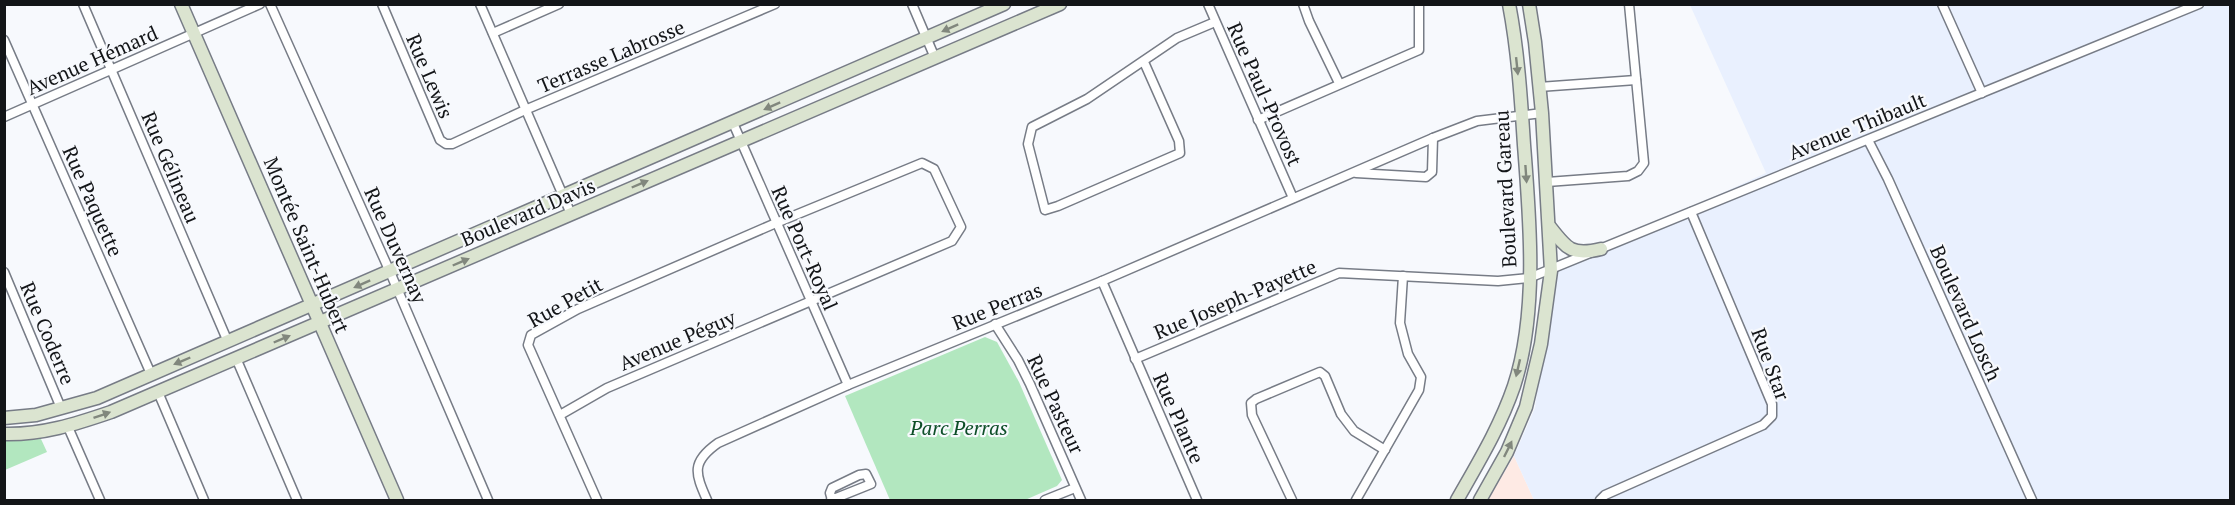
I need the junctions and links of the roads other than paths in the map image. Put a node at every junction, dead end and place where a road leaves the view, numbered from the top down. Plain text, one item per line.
1 (83, 4) edge
2 (182, 4) edge
3 (260, 4) edge
4 (270, 4) edge
5 (382, 4) edge
6 (480, 4) edge
7 (560, 4) edge
8 (775, 4) edge
9 (912, 4) edge
10 (1004, 4) edge
11 (1060, 4) edge
12 (1208, 4) edge
13 (1303, 4) edge
14 (1419, 4) edge
15 (1509, 4) edge
16 (1529, 4) edge
17 (1629, 4) edge
18 (1942, 4) edge
19 (2199, 4) edge
20 (1215, 22) junction
21 (194, 33) junction
22 (493, 33) junction
23 (926, 39) junction
24 (4, 40) edge
25 (935, 58) junction
26 (1144, 62) junction
27 (111, 70) junction
28 (1636, 80) junction
29 (1339, 83) junction
30 (1539, 87) junction
31 (1982, 93) junction
32 (32, 104) junction
33 (525, 110) junction
34 (1542, 113) junction
35 (1522, 115) junction
36 (4, 117) edge
37 (1258, 120) junction
38 (733, 123) junction
39 (1433, 138) junction
40 (1868, 140) junction
41 (741, 141) junction
42 (1352, 173) junction
43 (1547, 183) junction
44 (563, 196) junction
45 (1293, 198) junction
46 (1691, 212) junction
47 (571, 214) junction
48 (776, 223) junction
49 (1550, 227) junction
50 (1600, 249) junction
51 (1551, 271) junction
52 (4, 272) edge
53 (390, 272) junction
54 (1403, 276) junction
55 (1529, 278) junction
56 (1102, 281) junction
57 (397, 289) junction
58 (810, 302) junction
59 (312, 306) junction
60 (320, 322) junction
61 (996, 324) junction
62 (248, 333) junction
63 (228, 342) junction
64 (256, 350) junction
65 (236, 358) junction
66 (1135, 359) junction
67 (152, 374) junction
68 (849, 385) junction
69 (158, 392) junction
70 (61, 408) junction
71 (560, 415) junction
72 (4, 418) edge
73 (68, 427) junction
74 (4, 434) edge
75 (1385, 450) junction
76 (1076, 488) junction
77 (100, 501) edge
78 (204, 501) edge
79 (297, 501) edge
80 (397, 501) edge
81 (488, 501) edge
82 (597, 501) edge
83 (707, 501) edge
84 (1045, 501) edge
85 (1081, 501) edge
86 (1197, 501) edge
87 (1292, 501) edge
88 (1356, 501) edge
89 (1457, 501) edge
90 (1479, 501) edge
91 (1600, 501) edge
92 (2032, 501) edge

1 - 27 street, Rue Gélineau
2 - 21 street, Montée Saint-Hubert
3 - 21 street, Avenue Hémard
4 - 53 street, Rue Duvernay
5 - 33 street, Rue Lewis
6 - 22 street
7 - 22 street
8 - 33 street, Terrasse Labrosse
9 - 23 street
10 -> 23 street, Boulevard Davis
11 - 25 street, Boulevard Davis
12 - 20 street, Rue Paul-Provost
13 - 29 street
14 - 29 street
15 -> 35 street, Boulevard Gareau
16 - 30 street, Boulevard Gareau
17 - 28 street
18 - 31 street
19 - 31 street, Avenue Thibault
20 - 26 street
20 - 37 street, Rue Paul-Provost
21 - 27 street, Avenue Hémard
21 - 59 street, Montée Saint-Hubert
22 - 33 street
23 - 25 street
23 -> 38 street, Boulevard Davis
24 - 32 street, Rue Paquette
25 - 41 street, Boulevard Davis
26 - 26 street
27 - 32 street, Avenue Hémard
27 - 63 street, Rue Gélineau
28 - 30 street
28 - 43 street
29 - 37 street
30 - 34 street, Boulevard Gareau
31 - 40 street, Avenue Thibault
32 - 36 street, Avenue Hémard
32 - 67 street, Rue Paquette
33 - 44 street
34 - 35 street, Rue Perras
34 - 43 street, Boulevard Gareau
35 - 39 street, Rue Perras
35 -> 55 street, Boulevard Gareau
37 - 45 street, Rue Paul-Provost
38 - 41 street, Rue Port-Royal
38 - 44 street, Boulevard Davis
39 - 42 street, Rue Perras
39 - 42 street, Rue Perras
40 - 46 street, Avenue Thibault
40 - 92 street, Boulevard Losch
47 -> 41 street, Boulevard Davis
41 - 48 street, Rue Port-Royal
42 - 45 street, Rue Perras
43 - 49 street, Boulevard Gareau
44 - 47 street
44 - 53 street, Boulevard Davis
45 - 56 street, Rue Perras
46 - 50 street, Avenue Thibault
46 - 91 street, Rue Star
57 -> 47 street, Boulevard Davis
48 - 58 street, Rue Port-Royal
48 - 58 street, Rue Petit
48 - 71 street, Rue Petit
49 - 50 street
49 - 51 street, Boulevard Gareau
50 - 51 street, Avenue Thibault
51 - 55 street, Avenue Thibault
90 -> 51 street, Boulevard Gareau
52 - 70 street, Rue Coderre
53 - 57 street, Rue Duvernay
53 -> 59 street, Boulevard Davis
54 - 55 street, Rue Joseph-Payette
54 - 66 street, Rue Joseph-Payette
54 - 75 street
55 -> 89 street, Boulevard Gareau
56 - 61 street, Rue Perras
56 - 66 street, Rue Plante
57 - 60 street, Boulevard Davis
57 - 81 street, Rue Duvernay
58 - 68 street, Rue Port-Royal
58 - 71 street, Avenue Péguy
59 - 60 street, Montée Saint-Hubert
59 - 62 street, Boulevard Davis
64 -> 60 street, Boulevard Davis
60 - 80 street, Montée Saint-Hubert
61 - 68 street, Rue Perras
61 - 76 street, Rue Pasteur
62 - 63 street, Boulevard Davis
62 - 64 street
63 -> 67 street, Boulevard Davis
64 - 65 street, Boulevard Davis
65 - 69 street, Boulevard Davis
65 - 79 street
66 - 86 street, Rue Plante
67 - 70 street, Boulevard Davis
68 - 83 street, Rue Perras
73 -> 69 street, Boulevard Davis
69 - 78 street
70 - 72 street, Boulevard Davis
71 - 82 street, Rue Petit
73 - 74 street, Boulevard Davis
73 - 77 street
75 - 87 street
75 - 88 street
76 - 84 street
76 - 85 street, Rue Pasteur

